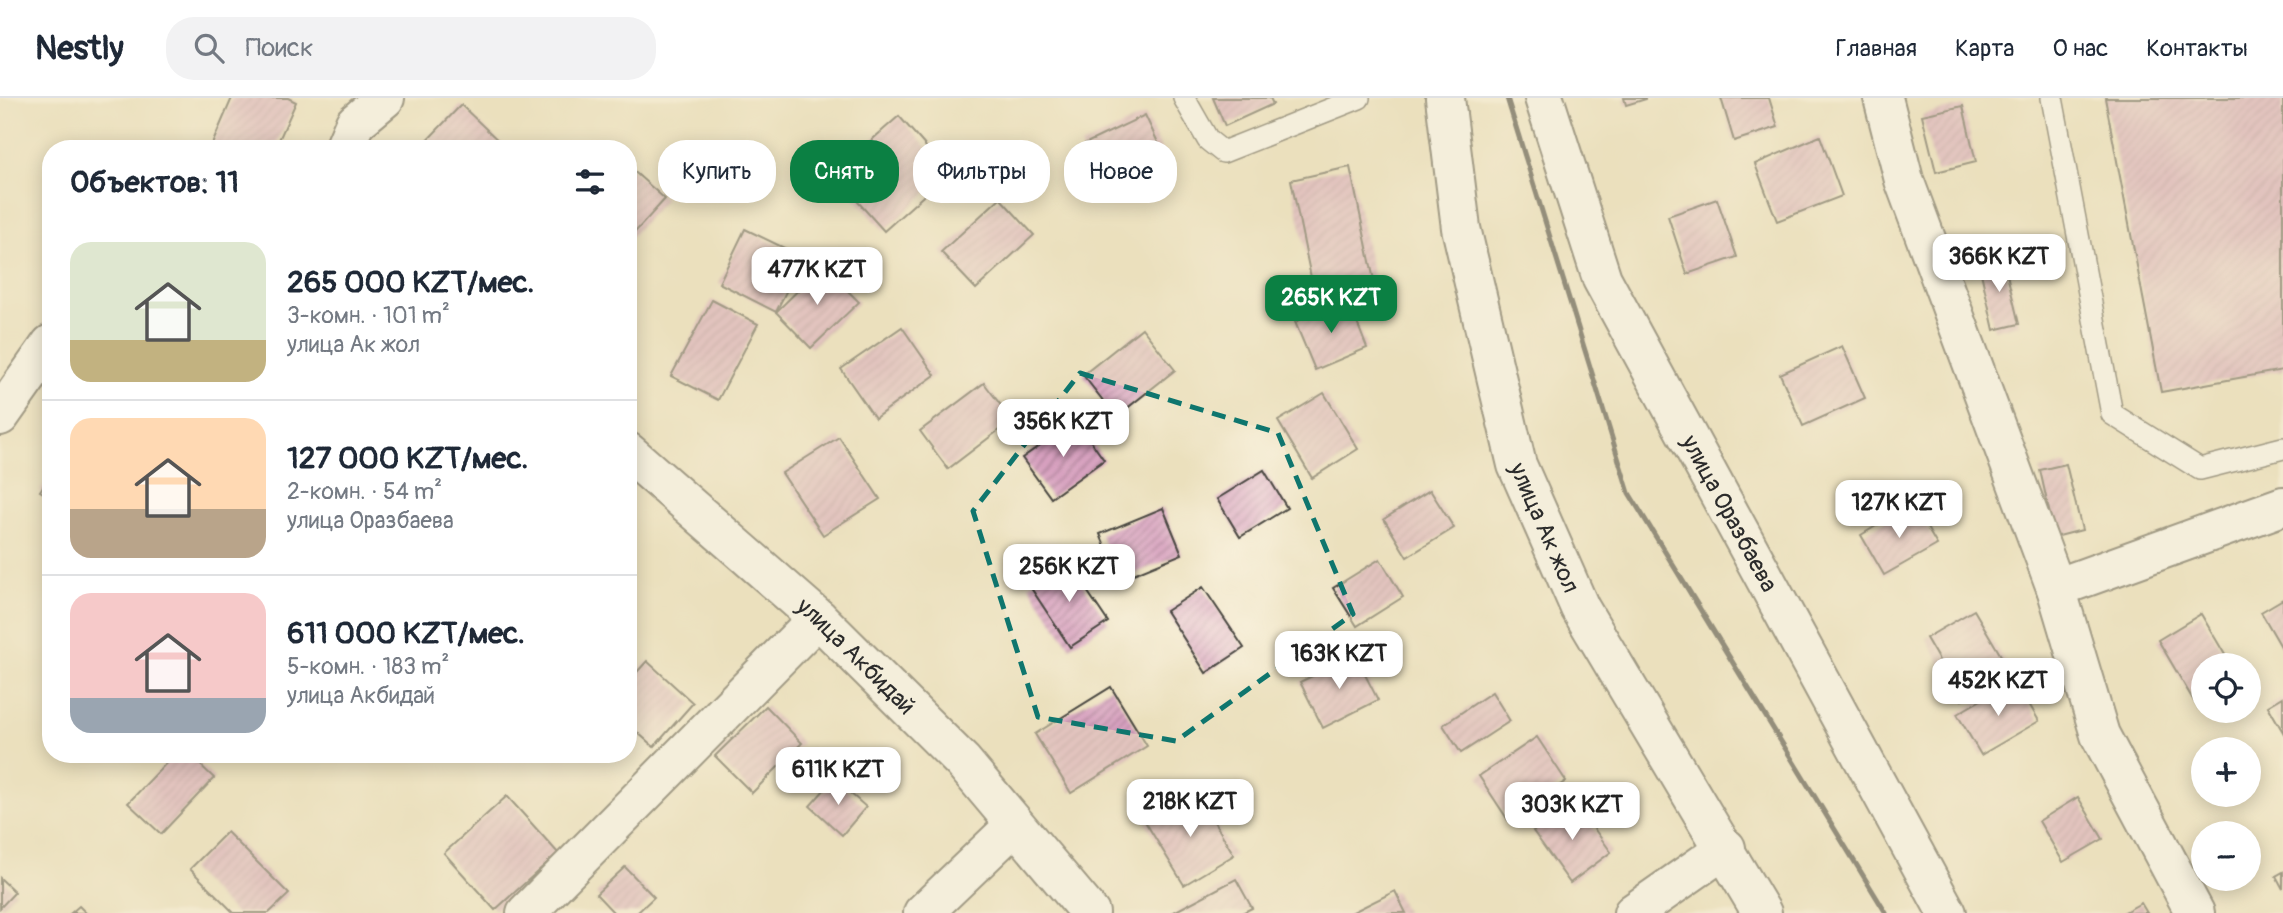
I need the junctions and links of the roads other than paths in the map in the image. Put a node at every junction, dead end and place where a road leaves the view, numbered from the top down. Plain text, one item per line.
1 (385, 98) edge
2 (1184, 98) edge
3 (1359, 98) edge
4 (1446, 98) edge
5 (1544, 98) edge
6 (1883, 98) edge
7 (2052, 98) edge
8 (348, 140) edge
9 (42, 357) edge
10 (0, 416) edge
11 (2283, 448) edge
12 (637, 460) edge
13 (2283, 506) edge
14 (2056, 588) junction
15 (818, 618) junction
16 (1014, 826) junction
17 (1726, 848) junction
18 (526, 913) edge
19 (923, 913) edge
20 (1090, 913) edge
21 (1633, 913) edge
22 (1762, 913) edge
23 (1947, 913) edge
24 (2195, 913) edge

1 - 8 street
2 - 3 lane
4 - 17 street, улица Ак жол
5 - 23 street, улица Оразбаева
6 - 14 street
7 - 11 lane
9 - 10 street
12 - 15 street, улица Акбидай
13 - 14 street
14 - 24 street
15 - 16 street, улица Акбидай
15 - 18 street
16 - 19 street
16 - 20 street, улица Акбидай
17 - 21 street
17 - 22 street, улица Ак жол

